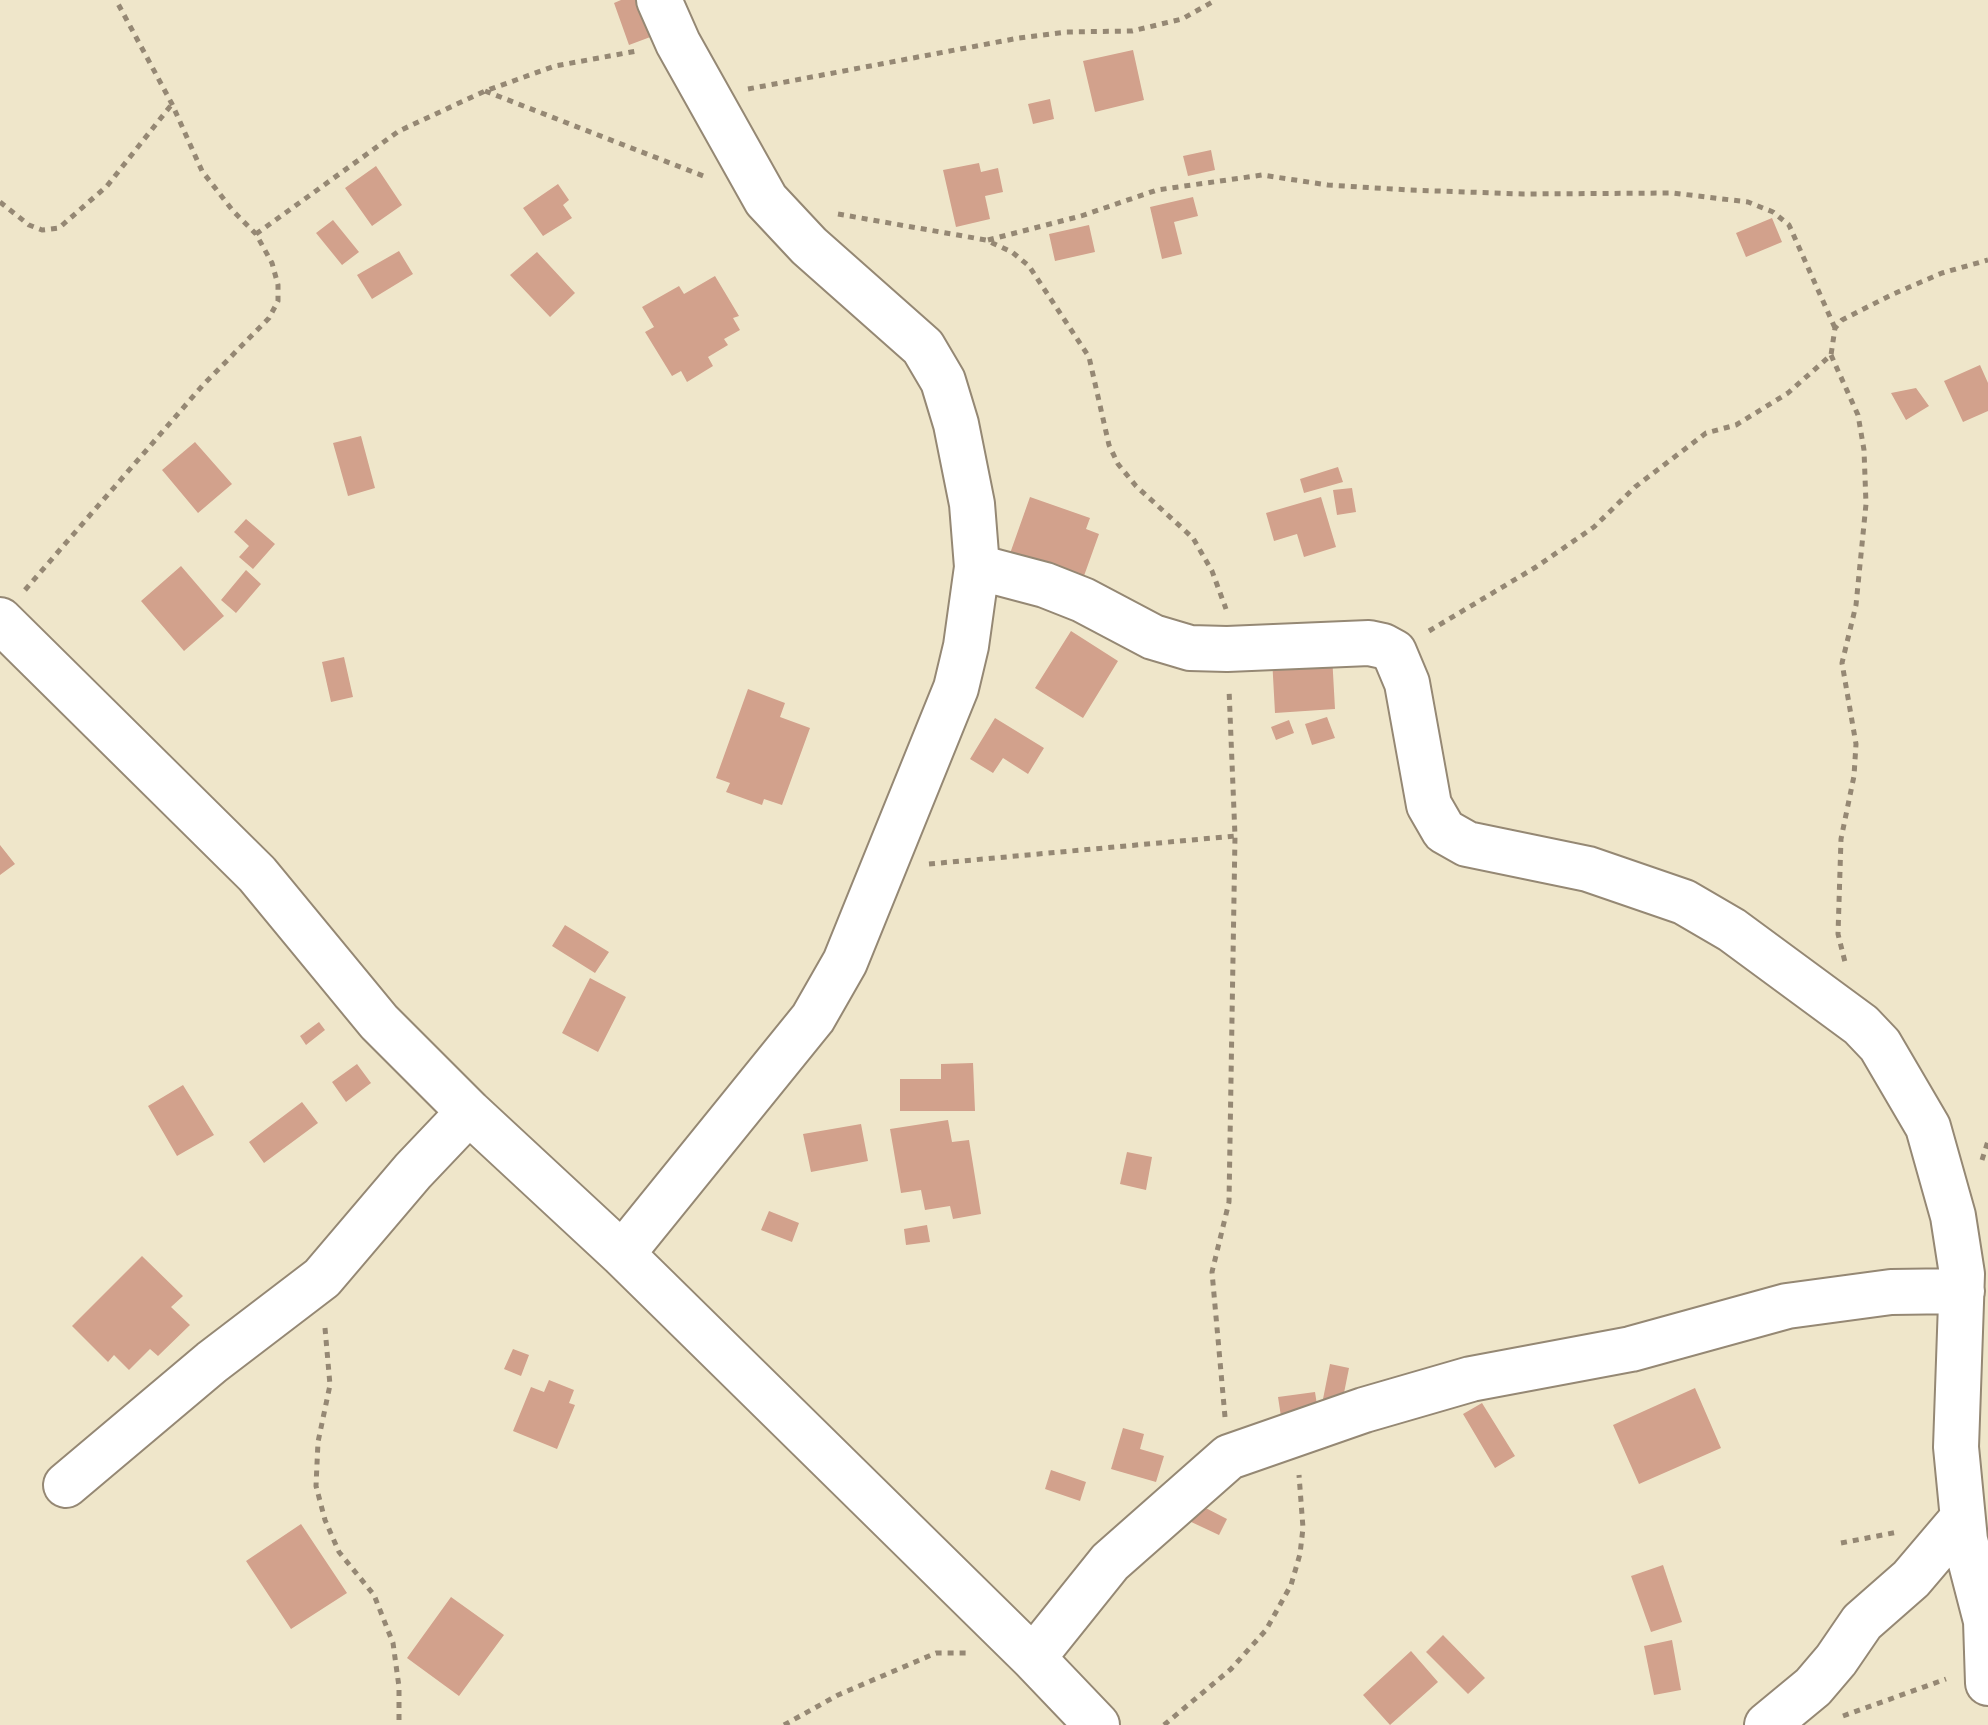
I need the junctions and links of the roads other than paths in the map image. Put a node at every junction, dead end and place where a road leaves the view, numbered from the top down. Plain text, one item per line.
1 (659, 0) edge
2 (977, 567) junction
3 (10, 607) edge
4 (469, 1112) junction
5 (622, 1254) junction
6 (1962, 1291) junction
7 (66, 1485) dead end
8 (1962, 1519) junction
9 (1033, 1658) junction
10 (1987, 1679) edge
11 (1097, 1725) edge
12 (1767, 1725) edge

1 - 2 street
2 - 5 street
2 - 6 street
3 - 4 street
4 - 5 street
4 - 7 street
5 - 9 street
6 - 8 street
6 - 9 street
8 - 10 street
8 - 12 street
9 - 11 street

